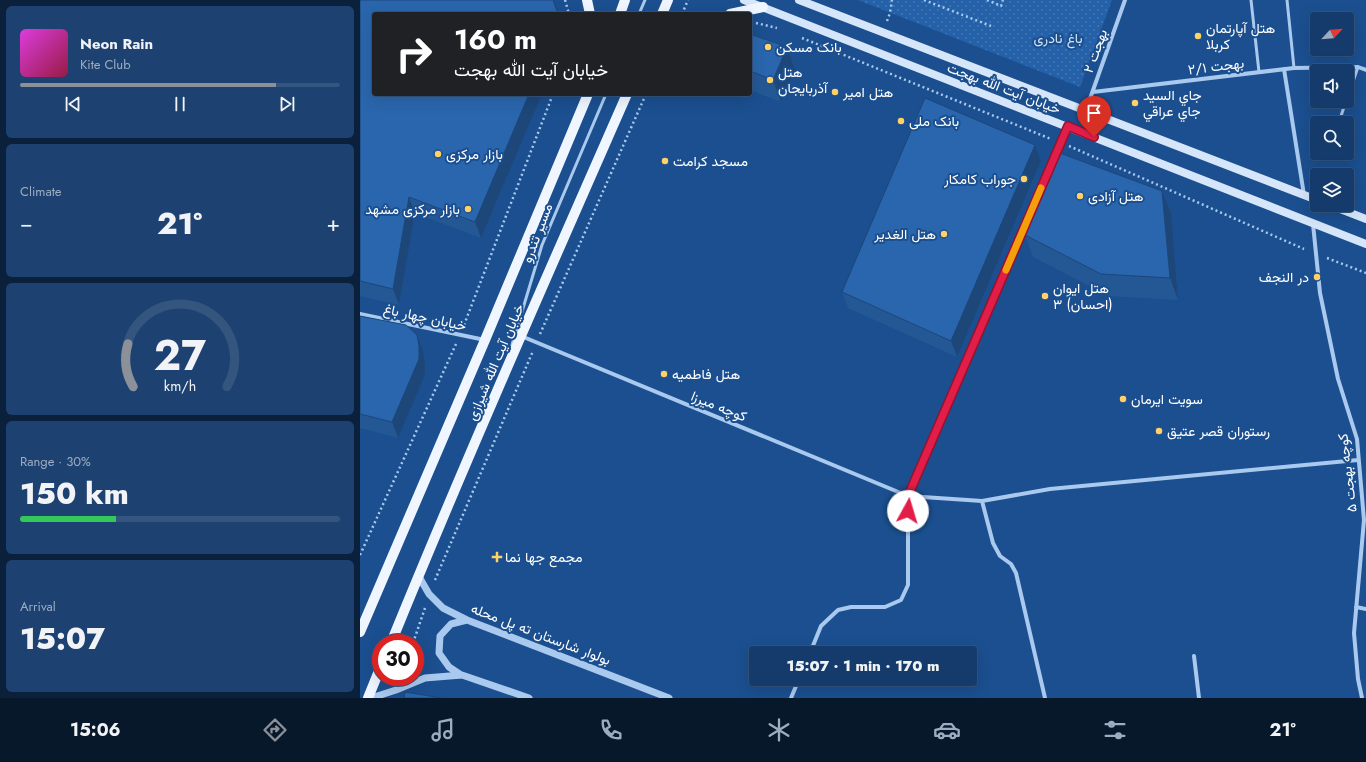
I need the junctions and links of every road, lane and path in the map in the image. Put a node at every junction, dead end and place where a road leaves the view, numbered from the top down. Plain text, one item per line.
1 (571, 0) edge
2 (587, 0) edge
3 (625, 0) edge
4 (645, 0) edge
5 (668, 0) edge
6 (688, 0) edge
7 (744, 0) edge
8 (799, 0) edge
9 (892, 0) edge
10 (924, 0) edge
11 (987, 0) edge
12 (1003, 0) edge
13 (1125, 0) edge
14 (1251, 0) edge
15 (1288, 0) edge
16 (566, 1) edge
17 (763, 7) junction
18 (569, 12) edge
19 (590, 12) edge
20 (621, 12) edge
21 (640, 12) edge
22 (663, 12) edge
23 (683, 12) edge
24 (739, 12) edge
25 (752, 24) edge
26 (991, 26) dead end
27 (783, 31) dead end
28 (882, 32) junction
29 (798, 37) dead end
30 (1358, 67) junction
31 (1294, 68) junction
32 (1284, 69) junction
33 (1366, 70) edge
34 (1260, 72) junction
35 (1354, 79) edge
36 (1093, 92) junction
37 (587, 96) edge
38 (605, 96) edge
39 (626, 96) edge
40 (645, 96) edge
41 (1086, 110) junction
42 (1068, 126) junction
43 (1061, 143) junction
44 (1304, 195) junction
45 (1310, 197) edge
46 (1348, 212) edge
47 (1366, 219) edge
48 (1313, 224) junction
49 (1366, 244) edge
50 (1315, 254) junction
51 (1366, 273) edge
52 (360, 314) edge
53 (521, 336) junction
54 (486, 340) junction
55 (536, 342) junction
56 (501, 383) junction
57 (1358, 460) junction
58 (908, 496) junction
59 (982, 501) junction
60 (418, 575) junction
61 (429, 594) junction
62 (1356, 607) junction
63 (1366, 609) edge
64 (363, 616) edge
65 (467, 620) junction
66 (360, 632) edge
67 (395, 634) edge
68 (416, 634) edge
69 (813, 646) edge
70 (1194, 656) dead end
71 (462, 675) junction
72 (373, 686) edge
73 (796, 686) edge
74 (368, 698) edge
75 (371, 698) edge
76 (529, 698) edge
77 (670, 698) edge
78 (791, 698) edge
79 (1045, 698) edge
80 (1199, 698) edge
81 (1362, 698) edge

1 - 16 path
2 - 19 main road
3 - 20 main road
4 - 21 lane
5 - 22 main road
6 - 23 path
7 - 17 main road, خیابان آیت الله بهجت
8 - 28 main road, خیابان آیت الله بهجت
9 - 28 path
10 - 26 path
11 - 12 path
13 - 36 street, بهجت ۲
14 - 34 lane
15 - 31 lane
16 - 18 path
17 - 24 main road
17 - 42 main road, خیابان آیت الله بهجت
25 - 27 path
28 - 41 main road, خیابان آیت الله بهجت
29 - 43 path
30 - 31 street, بهجت ۲/۱
30 - 33 street, بهجت ۲/۱
30 - 35 lane
31 - 32 street, بهجت ۲/۱
32 - 34 street, بهجت ۲/۱
32 - 44 street
34 - 36 street, بهجت ۲/۱
36 - 41 street, بهجت ۲
37 - 54 main road, خیابان آیت الله شیرازی
38 - 56 lane, مسیر تندرو
39 - 53 main road, خیابان آیت الله شیرازی
40 - 55 path
41 - 44 main road, خیابان آیت الله بهجت
42 - 43 street
42 - 48 main road, خیابان آیت الله بهجت
43 - 50 path
43 - 58 street
44 - 45 main road, خیابان آیت الله بهجت
46 - 47 main road
48 - 49 main road, خیابان آیت الله بهجت
48 - 50 street, کوچه بهجت ۵
50 - 51 path
50 - 57 street, کوچه بهجت ۵
52 - 54 street, خیابان چهار باغ
53 - 55 street, کوچه میرزا
53 - 56 main road, خیابان آیت الله شیرازی
54 - 64 main road, خیابان آیت الله شیرازی
55 - 58 street, کوچه میرزا
55 - 61 path
56 - 60 main road, خیابان آیت الله شیرازی
57 - 59 street, کوچه میرزا
57 - 62 street, کوچه بهجت ۵
58 - 59 street, کوچه میرزا
58 - 69 street
59 - 79 street
60 - 61 street, بولوار شارستان ته پل محله
60 - 67 main road, خیابان آیت الله شیرازی
61 - 65 street, بولوار شارستان ته پل محله
61 - 68 path
62 - 63 street
62 - 81 street, کوچه بهجت ۵
64 - 66 main road, خیابان آیت الله شیرازی
65 - 71 street
65 - 77 street, بولوار شارستان ته پل محله
70 - 80 street
71 - 75 street
71 - 76 street
72 - 74 main road
73 - 78 street

